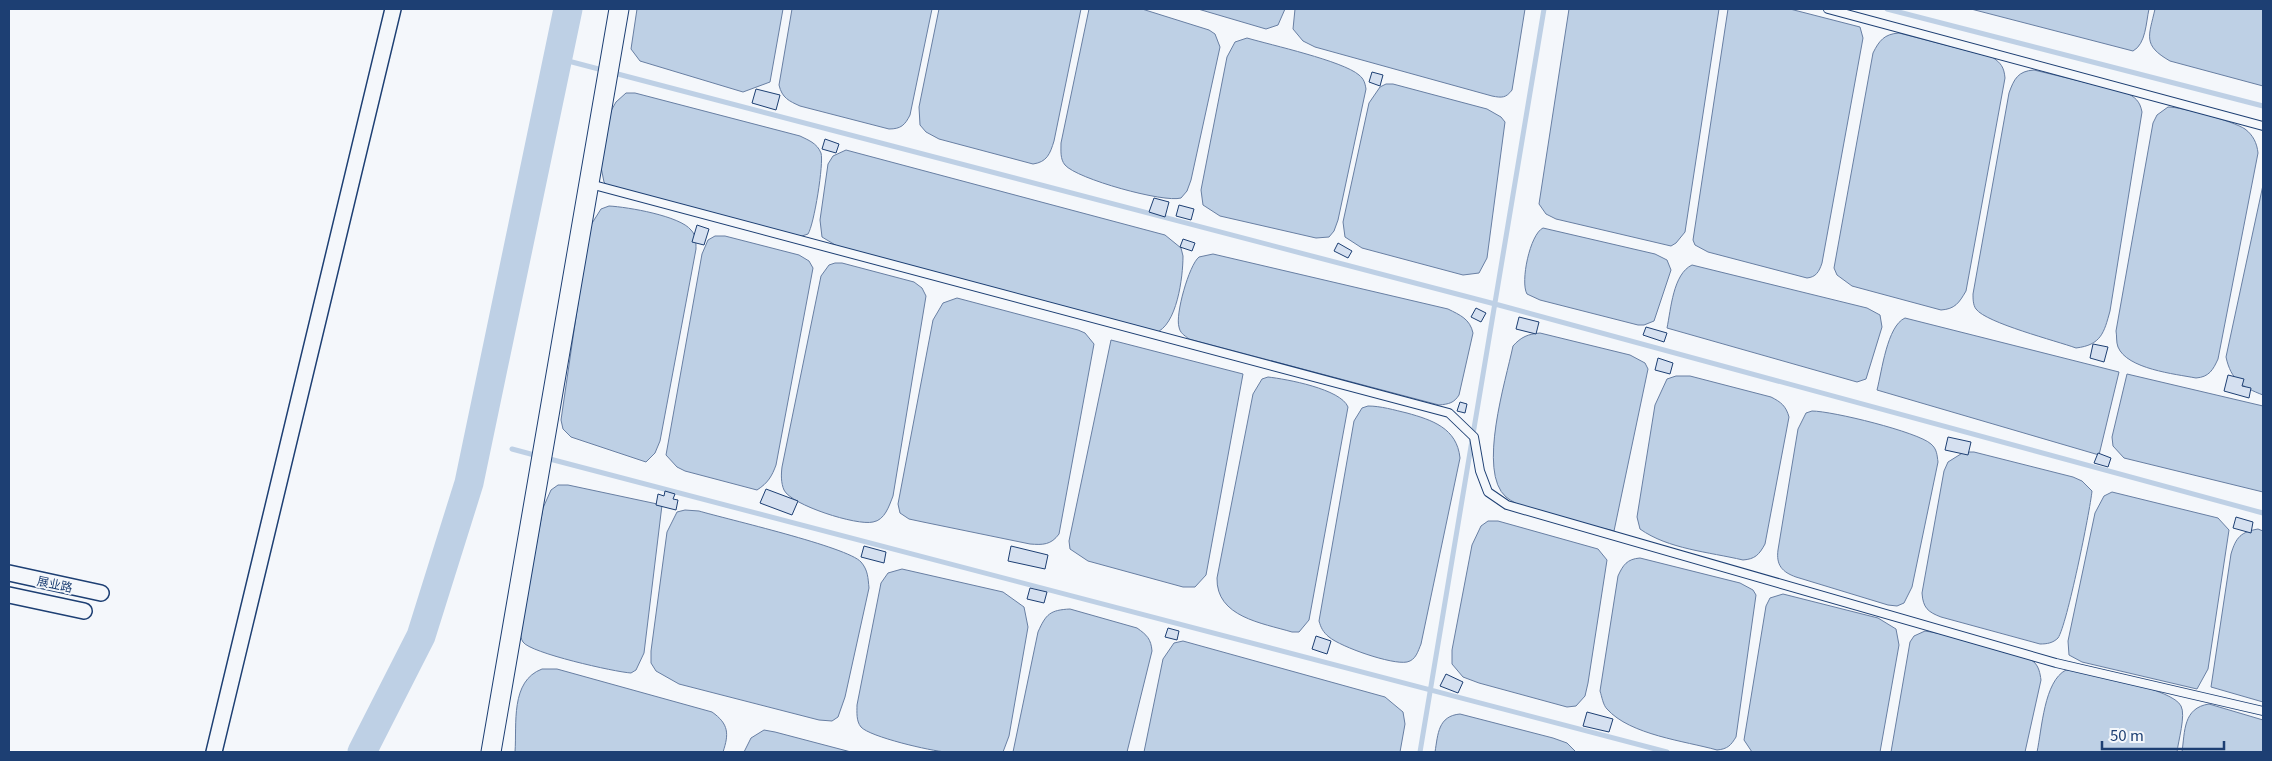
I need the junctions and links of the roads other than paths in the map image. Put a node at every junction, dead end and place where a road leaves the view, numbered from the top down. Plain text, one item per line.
1 (393, 9) edge
2 (619, 9) edge
3 (1828, 9) edge
4 (2263, 126) edge
5 (590, 184) junction
6 (9, 574) edge
7 (101, 593) dead end
8 (9, 595) edge
9 (84, 611) dead end
10 (2263, 711) edge
11 (214, 752) edge
12 (491, 752) edge

1 - 11 street
2 - 5 street
3 - 4 lane
5 - 10 lane
5 - 12 street
6 - 7 street, 展业路
8 - 9 street

